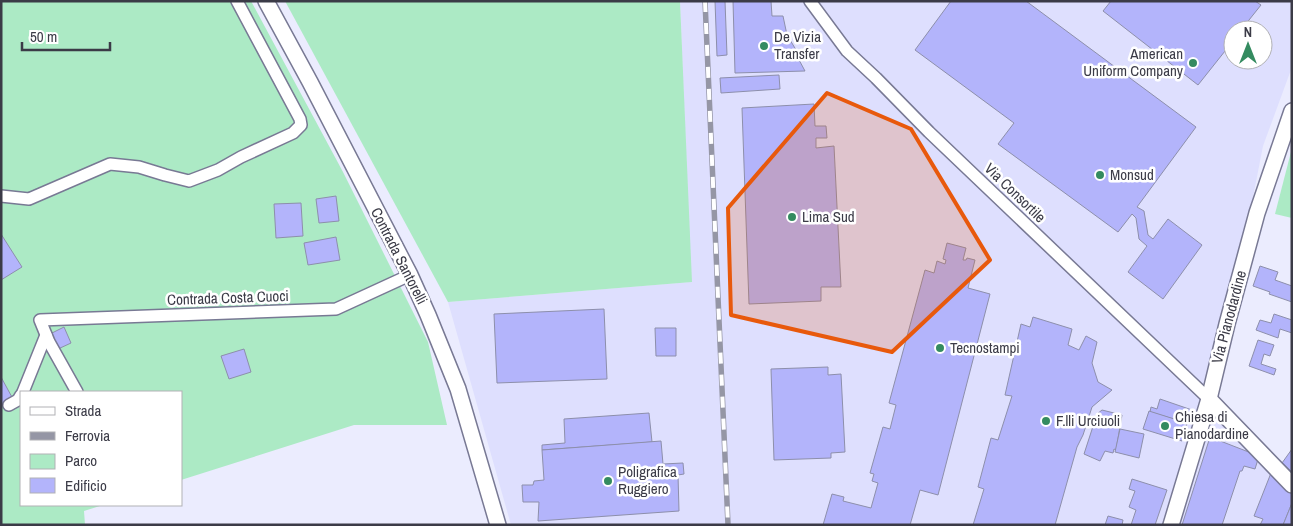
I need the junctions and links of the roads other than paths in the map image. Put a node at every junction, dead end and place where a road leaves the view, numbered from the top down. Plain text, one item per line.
1 (238, 1) edge
2 (266, 1) edge
3 (810, 1) edge
4 (1292, 111) edge
5 (1, 196) edge
6 (410, 275) junction
7 (46, 335) junction
8 (23, 391) edge
9 (76, 391) edge
10 (20, 397) edge
11 (1209, 399) junction
12 (9, 405) dead end
13 (1292, 485) edge
14 (498, 525) edge
15 (1170, 525) edge

1 - 5 street
2 - 6 main road, Contrada Santorelli
3 - 11 street, Via Consortile
4 - 11 main road, Via Pianodardine
6 - 7 street, Contrada Costa Cuoci
6 - 14 main road, Contrada Santorelli
7 - 8 street
7 - 9 street
10 - 12 street
11 - 13 main road
11 - 15 main road, Via Pianodardine

